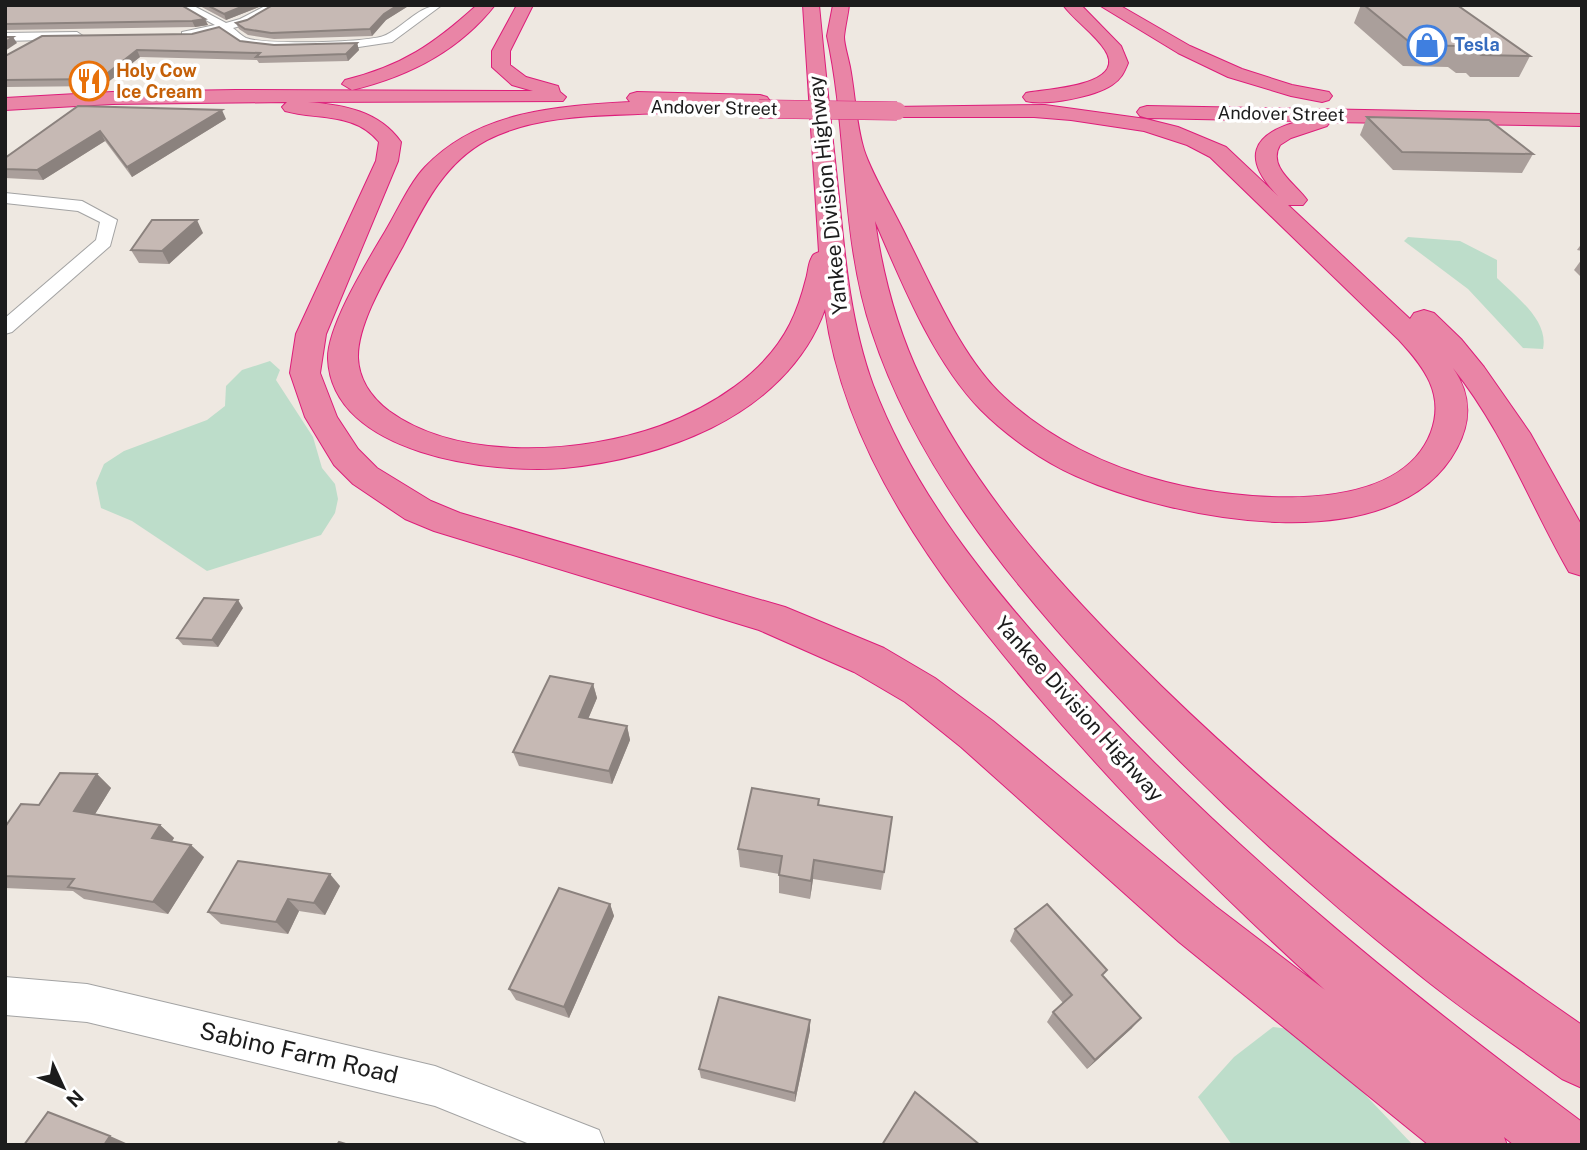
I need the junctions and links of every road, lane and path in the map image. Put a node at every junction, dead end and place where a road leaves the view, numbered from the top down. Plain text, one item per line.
1 (183, 5) edge
2 (276, 5) edge
3 (437, 5) edge
4 (487, 5) edge
5 (525, 5) edge
6 (832, 5) edge
7 (841, 5) edge
8 (1070, 5) edge
9 (1107, 5) edge
10 (803, 10) edge
11 (225, 28) junction
12 (176, 35) edge
13 (92, 36) edge
14 (836, 36) junction
15 (5, 37) edge
16 (41, 37) junction
17 (23, 48) edge
18 (235, 96) junction
19 (987, 101) junction
20 (1418, 102) junction
21 (662, 103) junction
22 (1582, 105) edge
23 (9, 107) edge
24 (292, 107) junction
25 (897, 107) junction
26 (1020, 110) junction
27 (1392, 117) junction
28 (1582, 120) edge
29 (854, 152) junction
30 (5, 198) edge
31 (829, 223) junction
32 (5, 328) edge
33 (1582, 562) edge
34 (5, 996) edge
35 (1582, 1059) edge
36 (584, 1145) edge
37 (1477, 1145) edge
38 (1563, 1145) edge

1 - 11 street
2 - 11 street
3 - 11 street
4 - 18 highway
5 - 21 highway
6 - 14 highway, Yankee Division Highway
7 - 14 highway
8 - 19 highway
9 - 20 highway
10 - 31 highway, Yankee Division Highway
11 - 12 street
13 - 16 street
14 - 29 highway, Yankee Division Highway
15 - 16 street
16 - 17 street
18 - 21 highway, Andover Street
18 - 23 highway, Andover Street
19 - 20 highway, Andover Street
19 - 25 highway, Andover Street
20 - 22 highway, Andover Street
21 - 24 highway, Andover Street
21 - 25 highway, Andover Street, bridge
21 - 31 highway
23 - 24 highway, Andover Street
24 - 37 highway
25 - 26 highway, Andover Street
26 - 27 highway, Andover Street
26 - 29 highway
27 - 28 highway, Andover Street
27 - 33 highway
29 - 35 highway, Yankee Division Highway
30 - 32 street
31 - 38 highway, Yankee Division Highway
34 - 36 street, Sabino Farm Road

